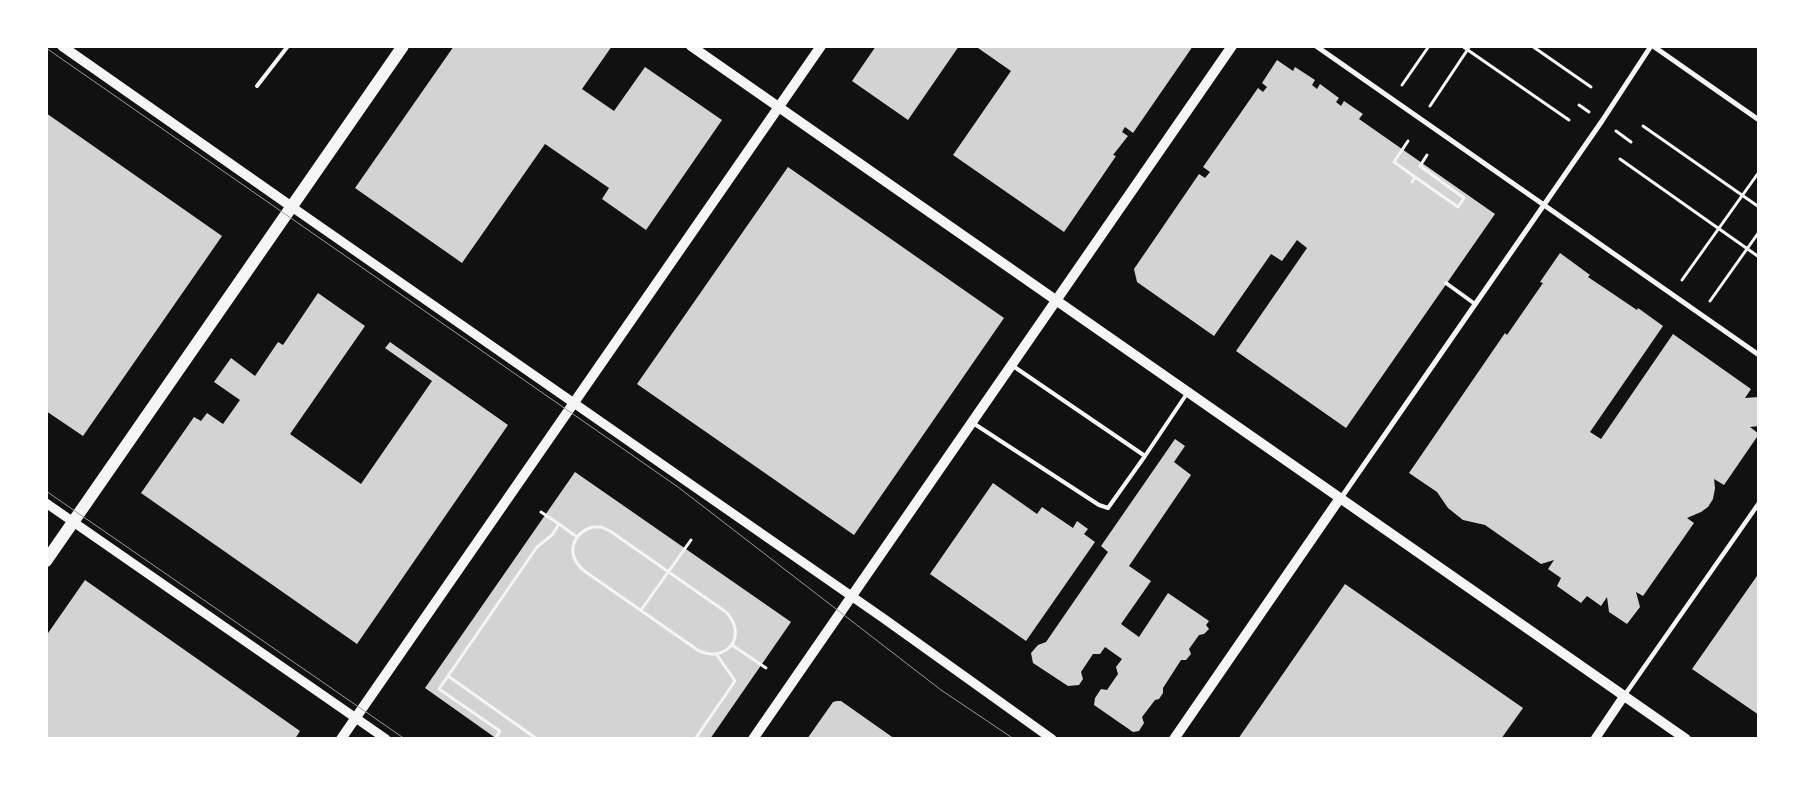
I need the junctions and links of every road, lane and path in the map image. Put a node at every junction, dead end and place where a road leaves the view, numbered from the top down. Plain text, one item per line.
1 (62, 46) edge
2 (288, 46) edge
3 (403, 46) edge
4 (691, 46) edge
5 (821, 46) edge
6 (1232, 46) edge
7 (1316, 46) edge
8 (1429, 46) edge
9 (1462, 46) edge
10 (1470, 46) edge
11 (1532, 46) edge
12 (1652, 46) edge
13 (1468, 50) junction
14 (257, 86) dead end
15 (1591, 87) dead end
16 (1393, 100) junction
17 (778, 107) junction
18 (1421, 119) junction
19 (1568, 120) dead end
20 (1759, 120) edge
21 (1644, 126) dead end
22 (1408, 141) dead end
23 (1427, 155) dead end
24 (1620, 159) dead end
25 (1759, 172) edge
26 (1415, 177) junction
27 (1412, 182) dead end
28 (1742, 195) junction
29 (1544, 204) junction
30 (292, 206) junction
31 (1759, 207) edge
32 (1718, 228) junction
33 (1759, 232) edge
34 (1747, 249) junction
35 (1759, 257) edge
36 (1446, 283) dead end
37 (1672, 295) junction
38 (1056, 300) junction
39 (1475, 304) junction
40 (1700, 314) junction
41 (1759, 355) edge
42 (1011, 365) junction
43 (1188, 392) junction
44 (574, 403) junction
45 (973, 423) junction
46 (1145, 456) junction
47 (1340, 498) junction
48 (46, 502) edge
49 (1759, 503) edge
50 (541, 512) dead end
51 (74, 521) junction
52 (559, 524) junction
53 (576, 536) junction
54 (691, 540) dead end
55 (46, 561) edge
56 (668, 572) junction
57 (851, 596) junction
58 (641, 610) junction
59 (732, 645) junction
60 (717, 655) junction
61 (766, 668) dead end
62 (448, 676) junction
63 (1624, 696) junction
64 (355, 718) junction
65 (341, 739) edge
66 (386, 739) edge
67 (495, 739) edge
68 (537, 739) edge
69 (695, 739) edge
70 (753, 739) edge
71 (1052, 739) edge
72 (1174, 739) edge
73 (1595, 739) edge
74 (1686, 739) edge

1 - 30 main road
2 - 14 lane
3 - 30 main road
4 - 17 main road
5 - 17 main road
6 - 38 main road
7 - 16 street
8 - 16 path
9 - 13 path
10 - 13 path
11 - 15 path
12 - 20 street
12 - 29 street
13 - 18 path
13 - 19 path
16 - 18 street
17 - 38 main road
17 - 44 main road
18 - 29 street
21 - 28 path
22 - 26 path
23 - 26 path
24 - 32 path
25 - 28 path
26 - 27 path
28 - 31 path
28 - 32 path
29 - 37 street
29 - 39 street
30 - 44 street
30 - 51 main road
32 - 34 path
32 - 37 path
33 - 34 path
34 - 35 path
34 - 40 path
36 - 39 lane
37 - 40 street
38 - 42 main road
38 - 43 main road
39 - 47 street
40 - 41 street
42 - 45 main road
42 - 46 lane
43 - 46 lane
43 - 47 main road
44 - 57 street
44 - 64 main road
45 - 46 lane
45 - 57 main road
47 - 63 main road
47 - 72 main road
48 - 51 street
49 - 63 street
50 - 52 path
51 - 55 main road
51 - 64 street
52 - 53 path
52 - 62 path
53 - 56 path
53 - 58 path
54 - 56 path
56 - 58 path
56 - 59 path
57 - 70 main road
57 - 71 street
58 - 60 path
59 - 60 path
59 - 61 path
60 - 69 path
62 - 67 path
62 - 68 path
63 - 73 street
63 - 74 main road
64 - 65 main road
64 - 66 street

